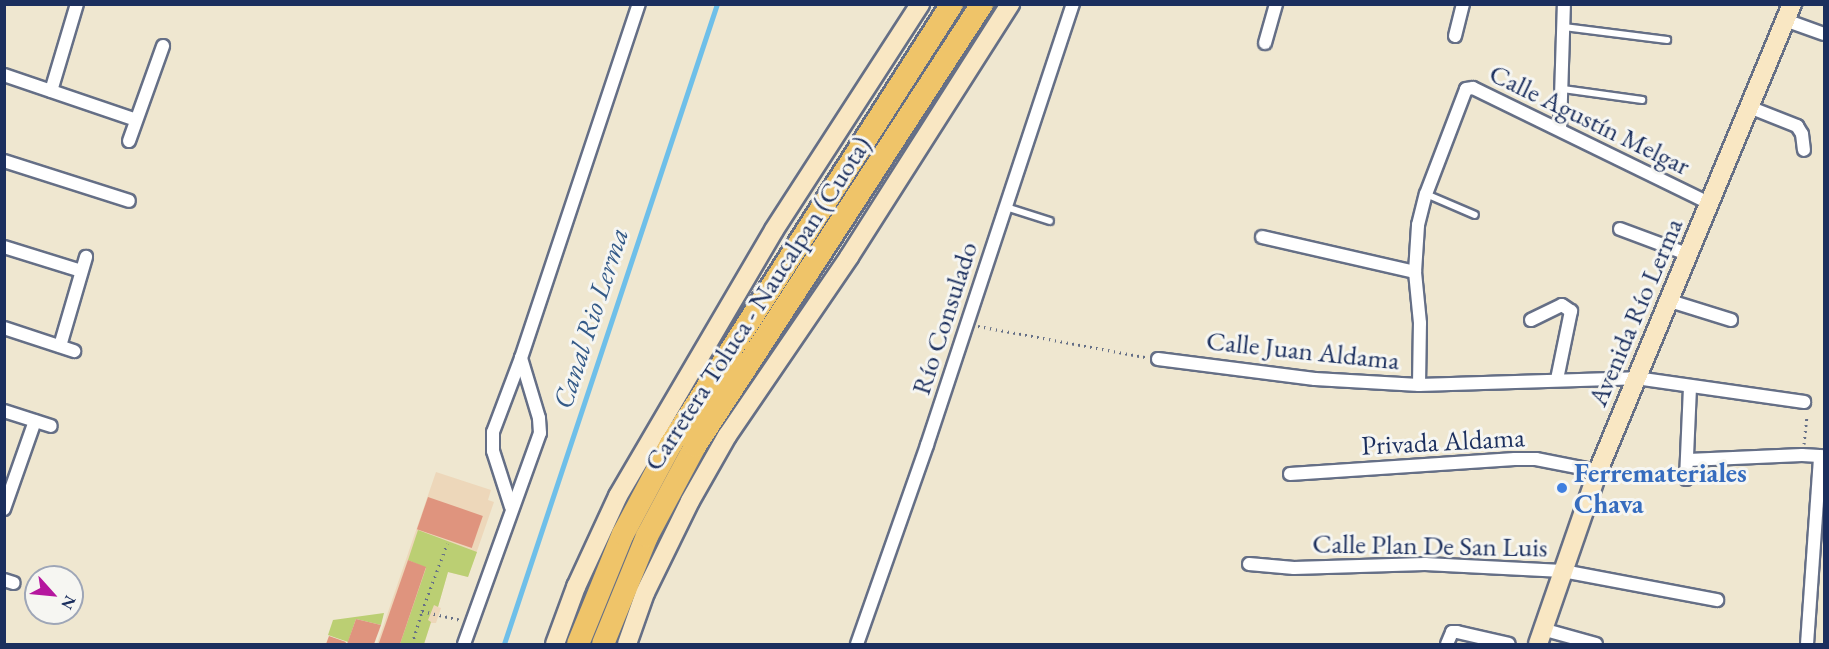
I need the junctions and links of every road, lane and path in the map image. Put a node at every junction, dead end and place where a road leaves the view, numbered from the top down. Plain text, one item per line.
1 (77, 4) edge
2 (639, 4) edge
3 (920, 4) edge
4 (952, 4) edge
5 (982, 4) edge
6 (1010, 4) edge
7 (1073, 4) edge
8 (1276, 4) edge
9 (1463, 4) edge
10 (1564, 4) edge
11 (1789, 12) edge
12 (1564, 27) junction
13 (1824, 34) edge
14 (1455, 36) dead end
15 (1667, 40) dead end
16 (1265, 43) dead end
17 (163, 46) dead end
18 (4, 75) edge
19 (1563, 89) junction
20 (51, 91) junction
21 (1641, 100) dead end
22 (1749, 107) junction
23 (136, 120) junction
24 (1560, 129) junction
25 (129, 141) dead end
26 (1804, 150) dead end
27 (4, 161) edge
28 (1426, 195) junction
29 (129, 201) dead end
30 (1709, 203) junction
31 (1006, 207) junction
32 (1475, 215) dead end
33 (1050, 221) dead end
34 (1620, 229) dead end
35 (1262, 237) dead end
36 (4, 247) edge
37 (1688, 254) junction
38 (86, 257) dead end
39 (81, 271) junction
40 (1415, 272) junction
41 (1670, 301) junction
42 (1531, 320) dead end
43 (1731, 320) dead end
44 (968, 324) junction
45 (4, 328) edge
46 (60, 346) junction
47 (74, 351) dead end
48 (521, 358) junction
49 (1158, 359) joint
50 (1636, 378) junction
51 (1557, 379) junction
52 (1419, 385) junction
53 (1690, 386) junction
54 (1804, 402) joint
55 (4, 411) edge
56 (34, 421) junction
57 (51, 426) dead end
58 (1802, 455) junction
59 (1822, 456) edge
60 (1688, 460) junction
61 (1598, 471) junction
62 (1290, 474) dead end
63 (1686, 479) dead end
64 (6, 501) edge
65 (511, 507) junction
66 (447, 544) dead end
67 (1249, 564) dead end
68 (1563, 571) junction
69 (1717, 600) dead end
70 (422, 611) junction
71 (471, 622) junction
72 (1540, 637) edge
73 (412, 645) edge
74 (464, 645) edge
75 (555, 645) edge
76 (578, 645) edge
77 (603, 645) edge
78 (627, 645) edge
79 (857, 645) edge
80 (1447, 645) edge
81 (1509, 645) edge
82 (1596, 645) edge
83 (1807, 645) edge

1 - 20 street
2 - 48 street
3 - 75 street
4 - 76 highway, Carretera Toluca - Naucalpan (Cuota)
5 - 77 highway, Carretera Toluca - Naucalpan (Cuota)
6 - 78 street
7 - 31 street, Río Consulado
8 - 16 street
9 - 14 street
10 - 12 street
11 - 13 street
11 - 22 street, Avenida Río Lerma
12 - 15 lane
12 - 19 street
17 - 23 street
18 - 20 street
19 - 21 lane
19 - 24 street
20 - 23 street
22 - 26 street
22 - 30 street, Avenida Río Lerma
23 - 25 street
24 - 28 street, Calle Agustín Melgar
24 - 30 street, Calle Agustín Melgar
27 - 29 street
28 - 32 lane
28 - 40 street, Calle Agustín Melgar
30 - 37 street, Avenida Río Lerma
31 - 33 lane
31 - 44 street, Río Consulado
34 - 37 street
35 - 40 street
36 - 39 street
37 - 41 street, Avenida Río Lerma
38 - 39 street
39 - 46 street
40 - 52 street, Calle Agustín Melgar
41 - 43 street
41 - 50 street, Avenida Río Lerma
42 - 51 street
44 - 49 path
44 - 79 street, Río Consulado
45 - 46 street
46 - 47 street
48 - 65 street
48 - 65 street
49 - 52 street, Calle Juan Aldama
50 - 51 street, Calle Juan Aldama
50 - 53 street, Calle Juan Aldama
50 - 61 street, Avenida Río Lerma
51 - 52 street, Calle Juan Aldama
53 - 54 street, Calle Juan Aldama
53 - 60 street
54 - 58 path
55 - 56 street
56 - 57 street
56 - 64 street
58 - 59 street
58 - 60 street
59 - 83 street
60 - 63 street
61 - 62 street, Privada Aldama
61 - 68 street, Avenida Río Lerma
65 - 71 street
66 - 70 path
67 - 68 street, Calle Plan De San Luis
68 - 69 street, Calle Plan De San Luis
68 - 72 street, Avenida Río Lerma
70 - 71 path
70 - 73 path
71 - 74 street
72 - 82 street
80 - 81 street

